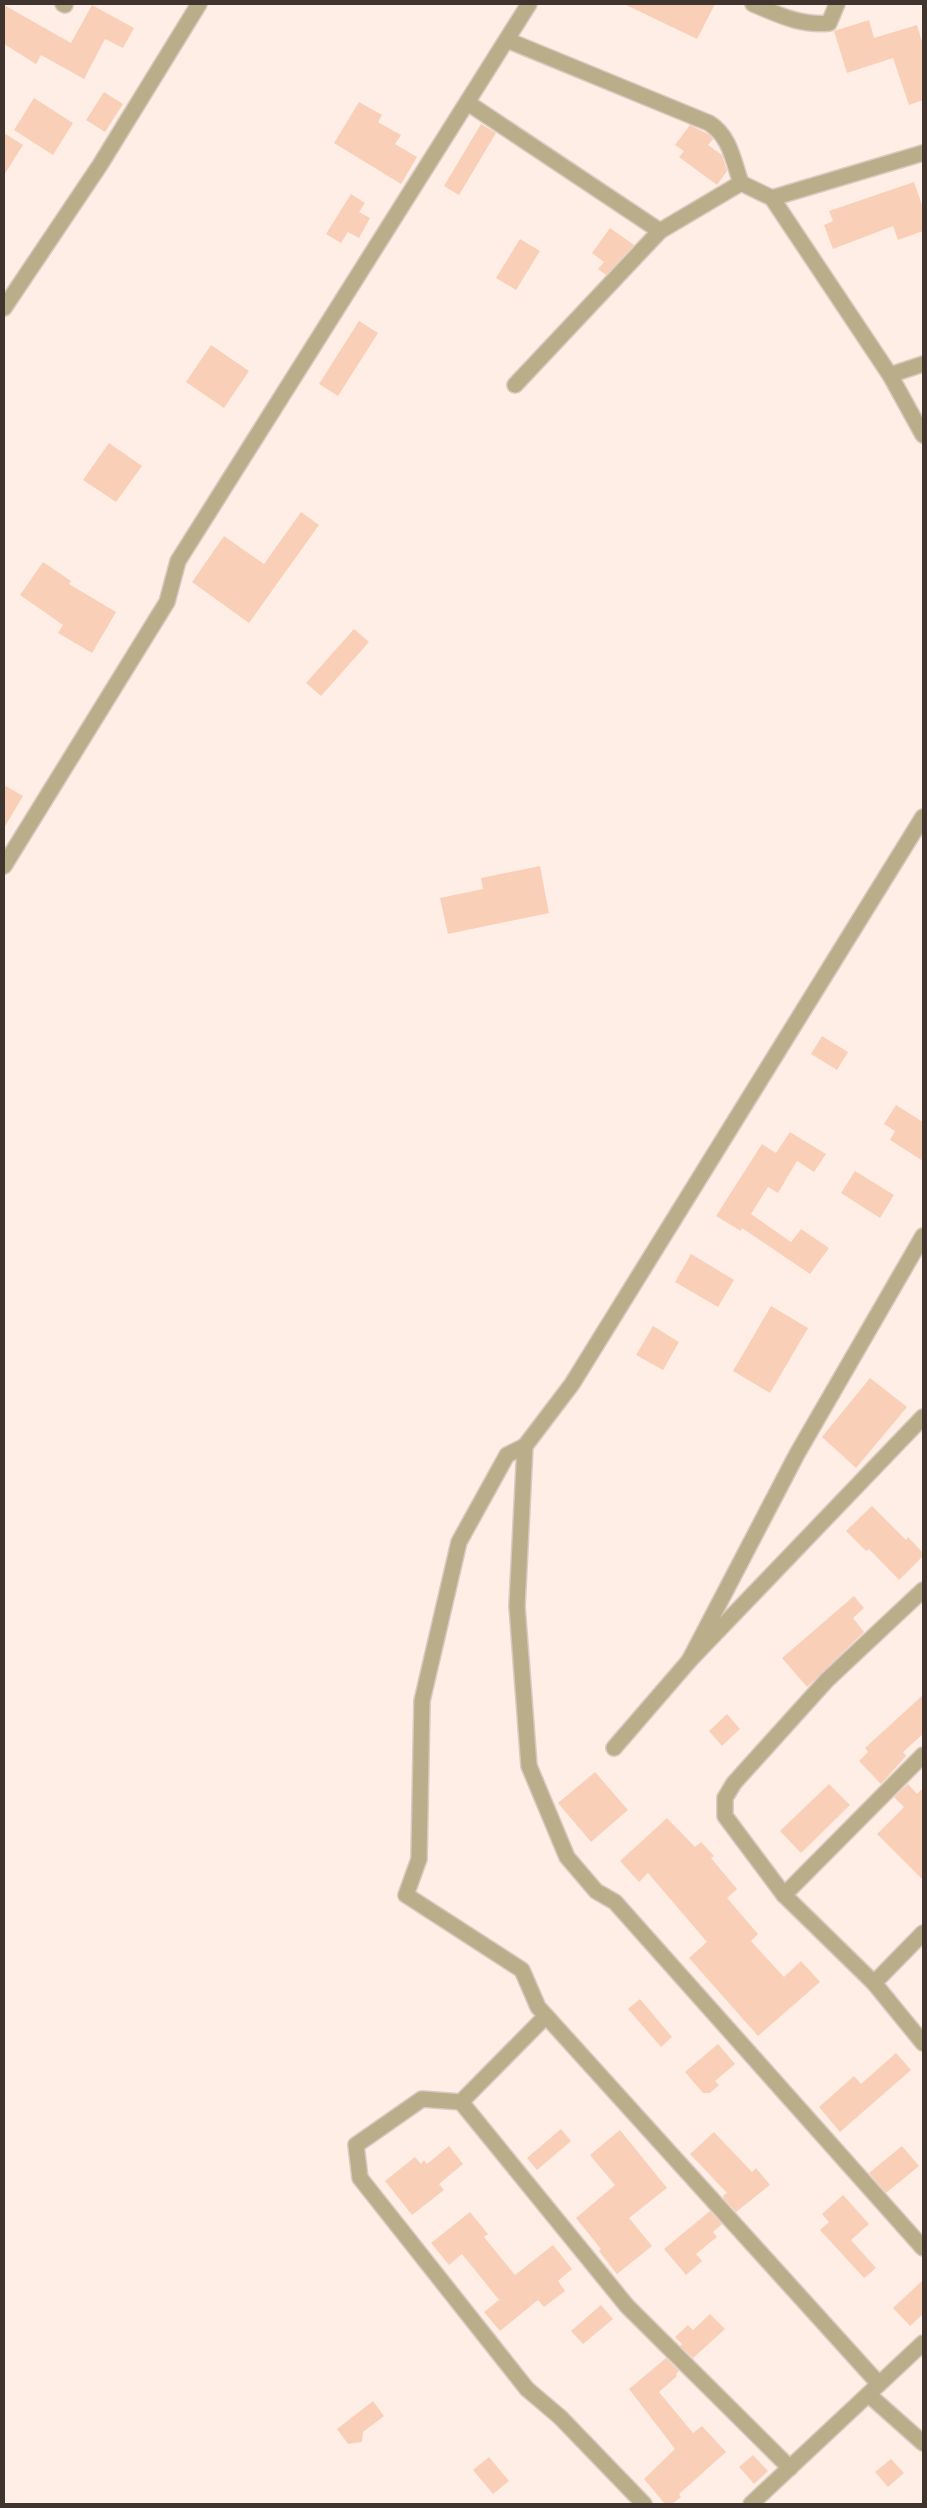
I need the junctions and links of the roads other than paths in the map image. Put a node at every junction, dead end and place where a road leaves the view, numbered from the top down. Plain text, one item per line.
1 (198, 4) edge
2 (529, 4) edge
3 (753, 4) edge
4 (837, 4) edge
5 (506, 40) junction
6 (468, 103) junction
7 (923, 152) edge
8 (741, 182) junction
9 (772, 198) junction
10 (660, 231) junction
11 (4, 308) edge
12 (923, 364) edge
13 (890, 375) junction
14 (515, 385) dead end
15 (923, 435) edge
16 (923, 817) edge
17 (4, 866) edge
18 (923, 1236) edge
19 (923, 1417) edge
20 (524, 1446) junction
21 (923, 1590) edge
22 (688, 1661) junction
23 (614, 1748) dead end
24 (923, 1755) edge
25 (784, 1895) junction
26 (923, 1932) edge
27 (874, 1983) junction
28 (546, 2016) junction
29 (923, 2043) edge
30 (461, 2102) junction
31 (923, 2248) edge
32 (923, 2343) edge
33 (874, 2389) junction
34 (923, 2443) edge
35 (790, 2468) junction
36 (644, 2504) edge
37 (751, 2504) edge

1 - 11 street
2 - 5 street
3 - 4 street
5 - 6 street
5 - 8 street
6 - 10 street
6 - 17 street
7 - 9 street
8 - 9 street
8 - 10 street
9 - 13 street
10 - 14 street
12 - 13 street
13 - 15 street
16 - 20 street
18 - 22 street
19 - 22 street
20 - 28 street
20 - 31 street
21 - 25 street
22 - 23 street
24 - 25 street
25 - 27 street
26 - 27 street
27 - 29 street
28 - 30 street
28 - 33 street
30 - 35 street
30 - 36 street
32 - 33 street
33 - 34 street
33 - 35 street
35 - 37 street

